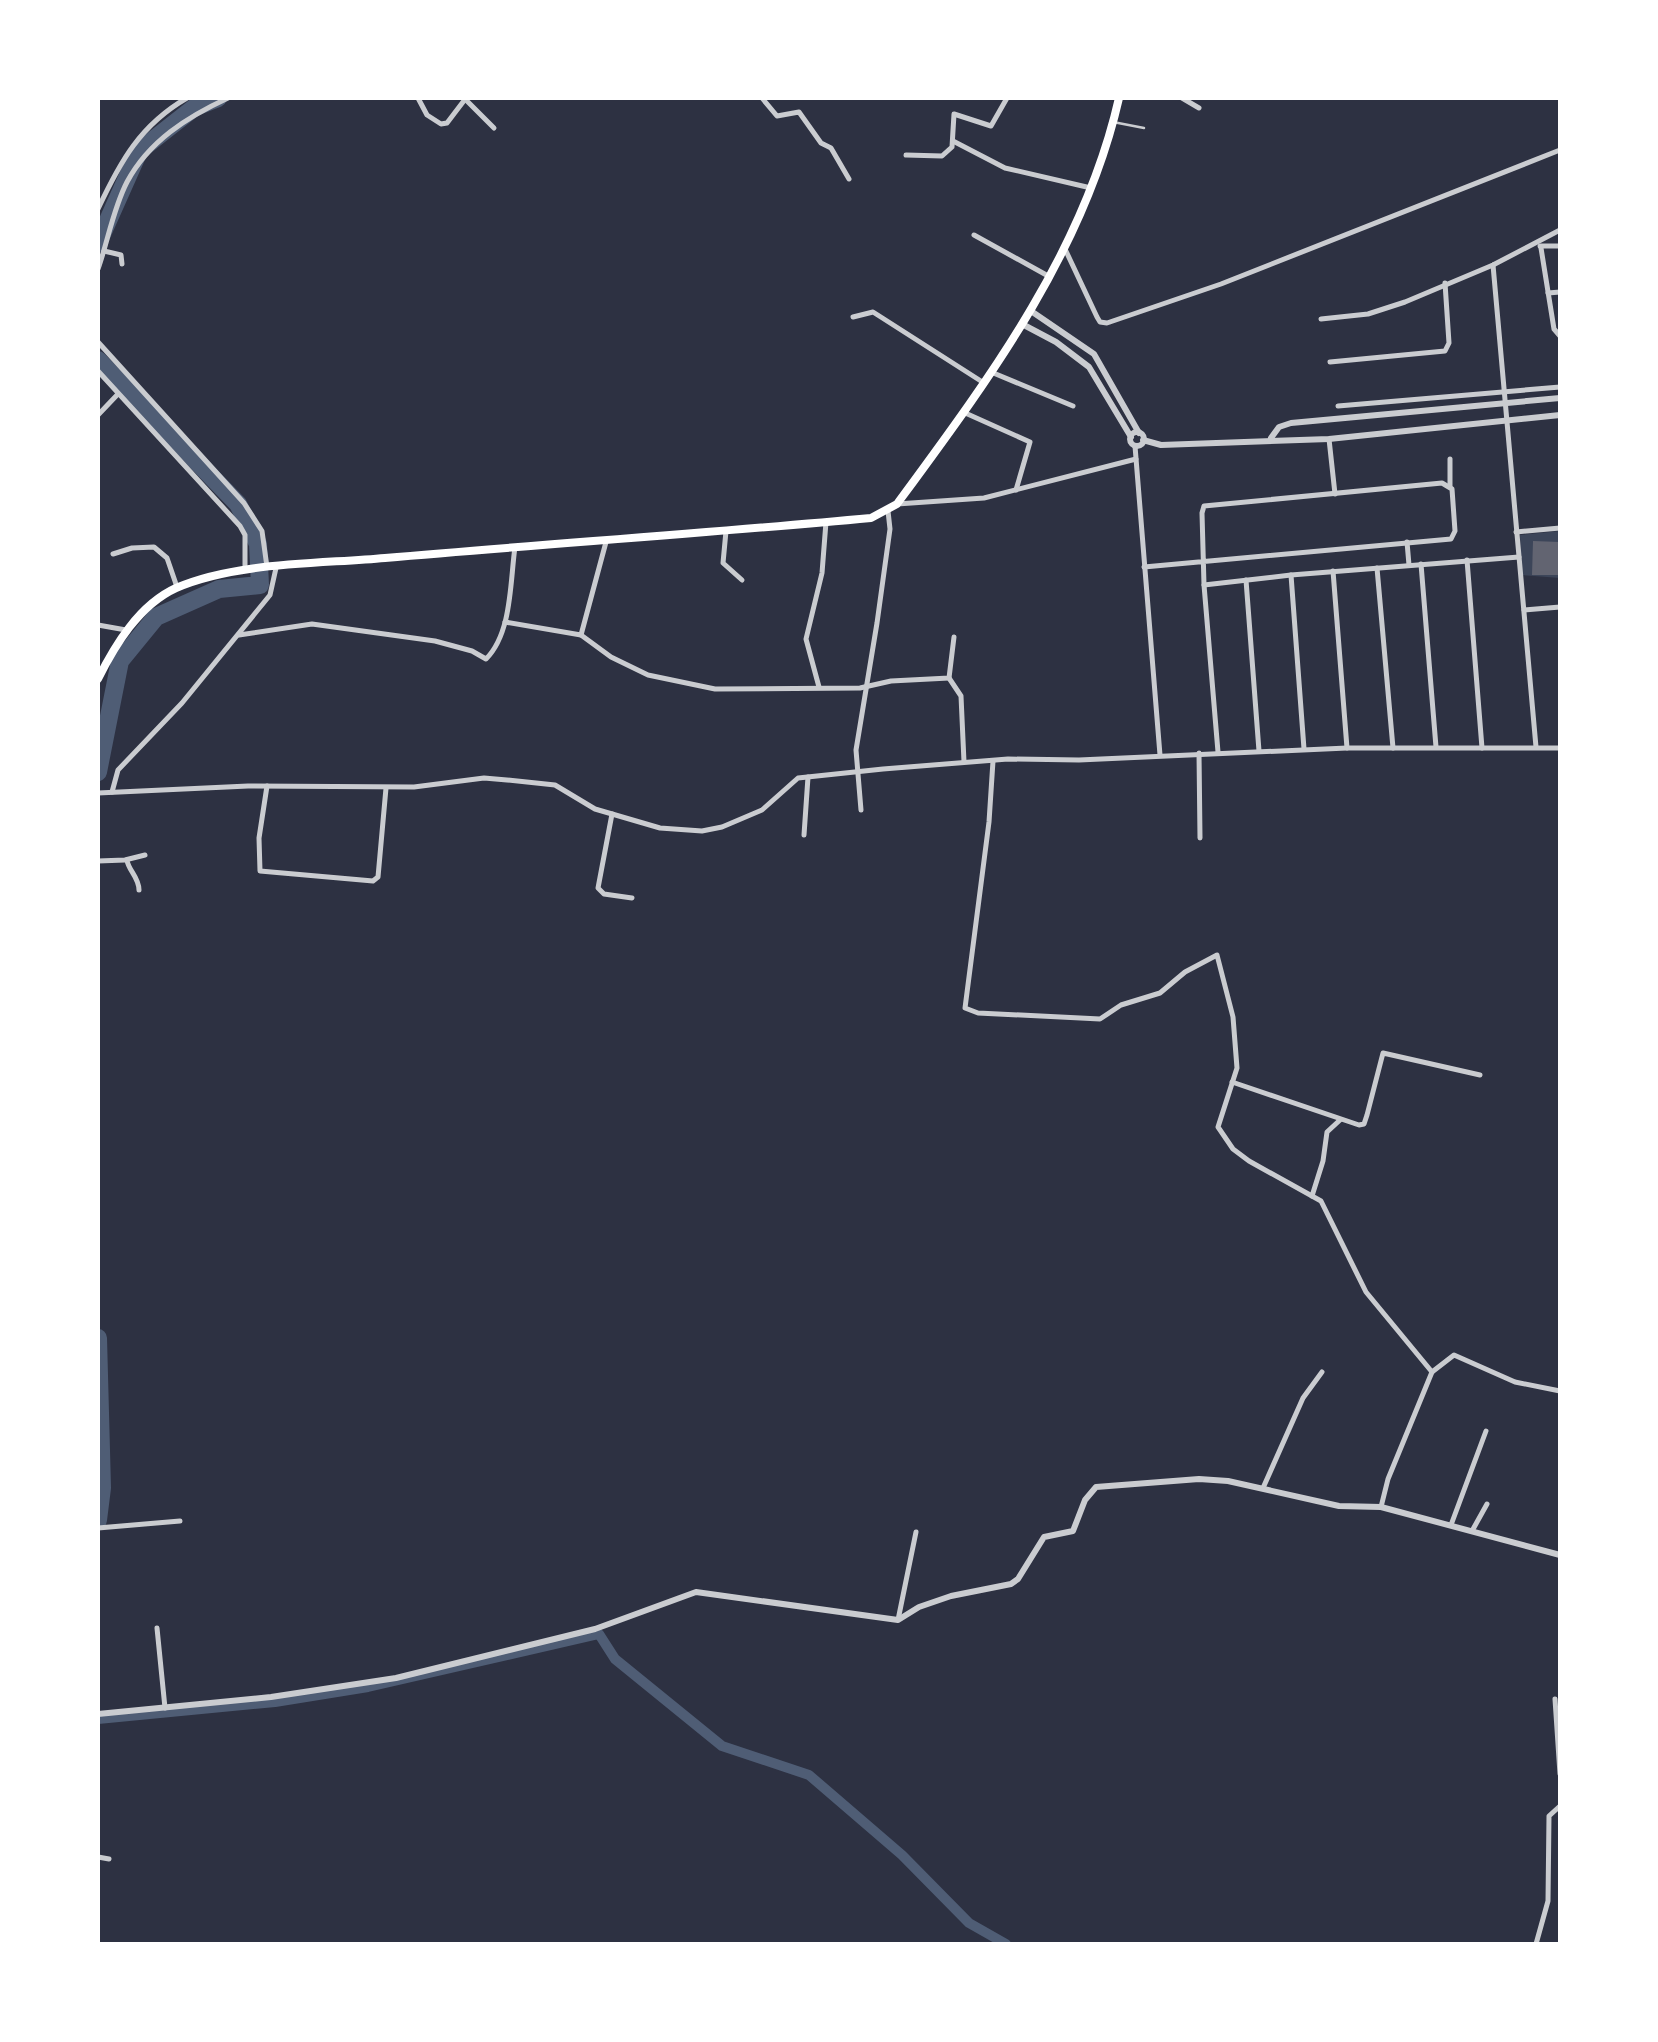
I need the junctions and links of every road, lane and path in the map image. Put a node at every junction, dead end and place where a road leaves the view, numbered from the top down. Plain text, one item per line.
1 (187, 98) edge
2 (228, 98) edge
3 (418, 98) edge
4 (465, 98) edge
5 (762, 98) edge
6 (1007, 98) edge
7 (1119, 98) edge
8 (1182, 98) edge
9 (1199, 108) dead end
10 (1113, 122) junction
11 (494, 128) dead end
12 (1144, 128) dead end
13 (954, 141) junction
14 (1560, 150) edge
15 (906, 155) dead end
16 (849, 179) dead end
17 (1091, 188) junction
18 (98, 209) edge
19 (1560, 230) edge
20 (974, 235) dead end
21 (1537, 242) junction
22 (1560, 246) edge
23 (1541, 248) junction
24 (1065, 250) junction
25 (104, 251) junction
26 (122, 264) dead end
27 (1493, 265) junction
28 (98, 269) edge
29 (1050, 278) junction
30 (1445, 284) junction
31 (1560, 292) edge
32 (1548, 293) junction
33 (1031, 311) junction
34 (853, 317) dead end
35 (1321, 319) dead end
36 (1022, 324) junction
37 (1560, 336) edge
38 (98, 342) edge
39 (1331, 362) dead end
40 (98, 371) edge
41 (991, 372) junction
42 (984, 383) junction
43 (1560, 387) edge
44 (1504, 392) junction
45 (118, 394) junction
46 (1560, 398) edge
47 (1504, 403) junction
48 (1073, 406) dead end
49 (1338, 406) dead end
50 (963, 412) junction
51 (98, 415) edge
52 (1560, 415) edge
53 (1505, 420) junction
54 (1139, 433) junction
55 (1131, 437) junction
56 (1271, 438) junction
57 (1329, 439) junction
58 (1143, 440) junction
59 (1135, 446) junction
60 (1136, 459) junction
61 (1450, 459) dead end
62 (1450, 486) junction
63 (1016, 491) junction
64 (1335, 494) junction
65 (897, 504) junction
66 (888, 511) junction
67 (826, 522) junction
68 (1560, 528) edge
69 (726, 531) junction
70 (1516, 532) junction
71 (606, 542) junction
72 (1407, 542) junction
73 (516, 547) junction
74 (113, 554) dead end
75 (1519, 557) junction
76 (1467, 560) junction
77 (1204, 562) junction
78 (1421, 564) junction
79 (1409, 565) junction
80 (1144, 567) junction
81 (1377, 568) junction
82 (268, 569) junction
83 (248, 570) junction
84 (1333, 571) junction
85 (1290, 575) junction
86 (742, 580) dead end
87 (1246, 580) junction
88 (1204, 585) junction
89 (177, 587) junction
90 (1560, 607) edge
91 (1524, 610) junction
92 (505, 622) junction
93 (98, 625) edge
94 (126, 630) junction
95 (239, 635) junction
96 (581, 635) junction
97 (954, 637) dead end
98 (949, 678) junction
99 (98, 679) edge
100 (866, 686) junction
101 (819, 687) junction
102 (1436, 747) junction
103 (1536, 747) junction
104 (1347, 748) junction
105 (1393, 748) junction
106 (1482, 748) junction
107 (1560, 748) edge
108 (1304, 750) junction
109 (1259, 751) junction
110 (1218, 752) junction
111 (1199, 753) junction
112 (1160, 755) junction
113 (993, 761) junction
114 (964, 762) junction
115 (857, 773) junction
116 (808, 777) junction
117 (267, 786) junction
118 (386, 788) junction
119 (112, 792) junction
120 (99, 793) edge
121 (861, 810) dead end
122 (612, 814) junction
123 (804, 835) dead end
124 (1200, 838) dead end
125 (145, 855) dead end
126 (127, 860) junction
127 (98, 861) edge
128 (139, 890) dead end
129 (632, 898) dead end
130 (1480, 1075) dead end
131 (1232, 1082) junction
132 (1340, 1120) junction
133 (1312, 1196) junction
134 (1322, 1372) dead end
135 (1432, 1372) junction
136 (1560, 1391) edge
137 (1486, 1431) dead end
138 (1263, 1488) junction
139 (1487, 1504) dead end
140 (1381, 1507) junction
141 (180, 1521) dead end
142 (1451, 1525) junction
143 (98, 1528) edge
144 (1472, 1531) junction
145 (916, 1532) dead end
146 (1560, 1555) edge
147 (898, 1620) junction
148 (157, 1628) dead end
149 (1555, 1699) dead end
150 (165, 1708) junction
151 (98, 1714) edge
152 (1560, 1774) edge
153 (1560, 1806) edge
154 (98, 1857) edge
155 (109, 1859) dead end
156 (1536, 1944) edge

1 - 18 street
2 - 25 street
3 - 4 street
4 - 11 street
5 - 16 street
6 - 13 street
7 - 10 main road
8 - 9 street
10 - 12 lane
10 - 17 main road
13 - 15 street
13 - 17 street
14 - 24 street
17 - 24 main road
19 - 21 street
20 - 29 street
21 - 23 street
21 - 27 street
22 - 23 street
23 - 32 street
24 - 29 main road
25 - 26 street
25 - 28 street
27 - 30 street
27 - 44 street
29 - 33 main road
30 - 35 street
30 - 39 street
31 - 32 street
32 - 37 street
33 - 36 main road
33 - 54 street
34 - 42 street
36 - 41 main road
36 - 55 street
38 - 82 street
40 - 45 street
41 - 42 main road
41 - 48 street
42 - 50 main road
43 - 44 street
44 - 47 street
44 - 49 street
45 - 51 street
45 - 83 street
46 - 47 street
47 - 53 street
47 - 56 street
50 - 63 street
50 - 65 main road
52 - 53 street
53 - 57 street
53 - 70 street
54 - 55 street
54 - 58 street
55 - 59 street
56 - 57 street
56 - 58 street
57 - 64 street
58 - 59 street
59 - 60 street
60 - 63 street
60 - 80 street
61 - 62 street
62 - 64 street
62 - 72 street
63 - 65 street
64 - 77 street
65 - 66 main road
66 - 67 main road
66 - 100 street
67 - 69 main road
67 - 101 street
68 - 70 street
69 - 71 main road
69 - 86 street
70 - 75 street
71 - 73 main road
71 - 96 street
72 - 77 street
72 - 79 street
73 - 82 main road
73 - 92 street
74 - 89 street
75 - 76 street
75 - 91 street
76 - 78 street
76 - 106 street
77 - 80 street
77 - 88 street
78 - 79 street
78 - 102 street
79 - 81 street
80 - 112 street
81 - 84 street
81 - 105 street
82 - 83 main road
82 - 95 street
83 - 89 main road
84 - 85 street
84 - 104 street
85 - 87 street
85 - 108 street
87 - 88 street
87 - 109 street
88 - 110 street
89 - 94 main road
90 - 91 street
91 - 103 street
92 - 95 street
92 - 96 street
93 - 94 street
94 - 99 main road
95 - 119 street
96 - 101 street
97 - 98 street
98 - 100 street
98 - 114 street
100 - 101 street
100 - 115 street
102 - 105 street
102 - 106 street
103 - 106 street
103 - 107 street
104 - 105 street
104 - 108 street
108 - 109 street
109 - 110 street
110 - 111 street
111 - 112 street
111 - 124 street
112 - 113 street
113 - 114 street
113 - 131 street
114 - 115 street
115 - 116 street
115 - 121 street
116 - 122 street
116 - 123 street
117 - 118 street
117 - 118 street
117 - 119 street
118 - 122 street
119 - 120 street
122 - 129 street
125 - 126 street
126 - 127 street
126 - 128 street
130 - 132 street
131 - 132 street
131 - 133 street
132 - 133 street
133 - 135 street
134 - 138 street
135 - 136 street
135 - 140 street
137 - 142 street
138 - 140 street
138 - 147 street
139 - 144 street
140 - 142 street
141 - 143 street
142 - 144 street
144 - 146 street
145 - 147 street
147 - 150 street
148 - 150 street
149 - 152 street
150 - 151 street
153 - 156 street
154 - 155 street

